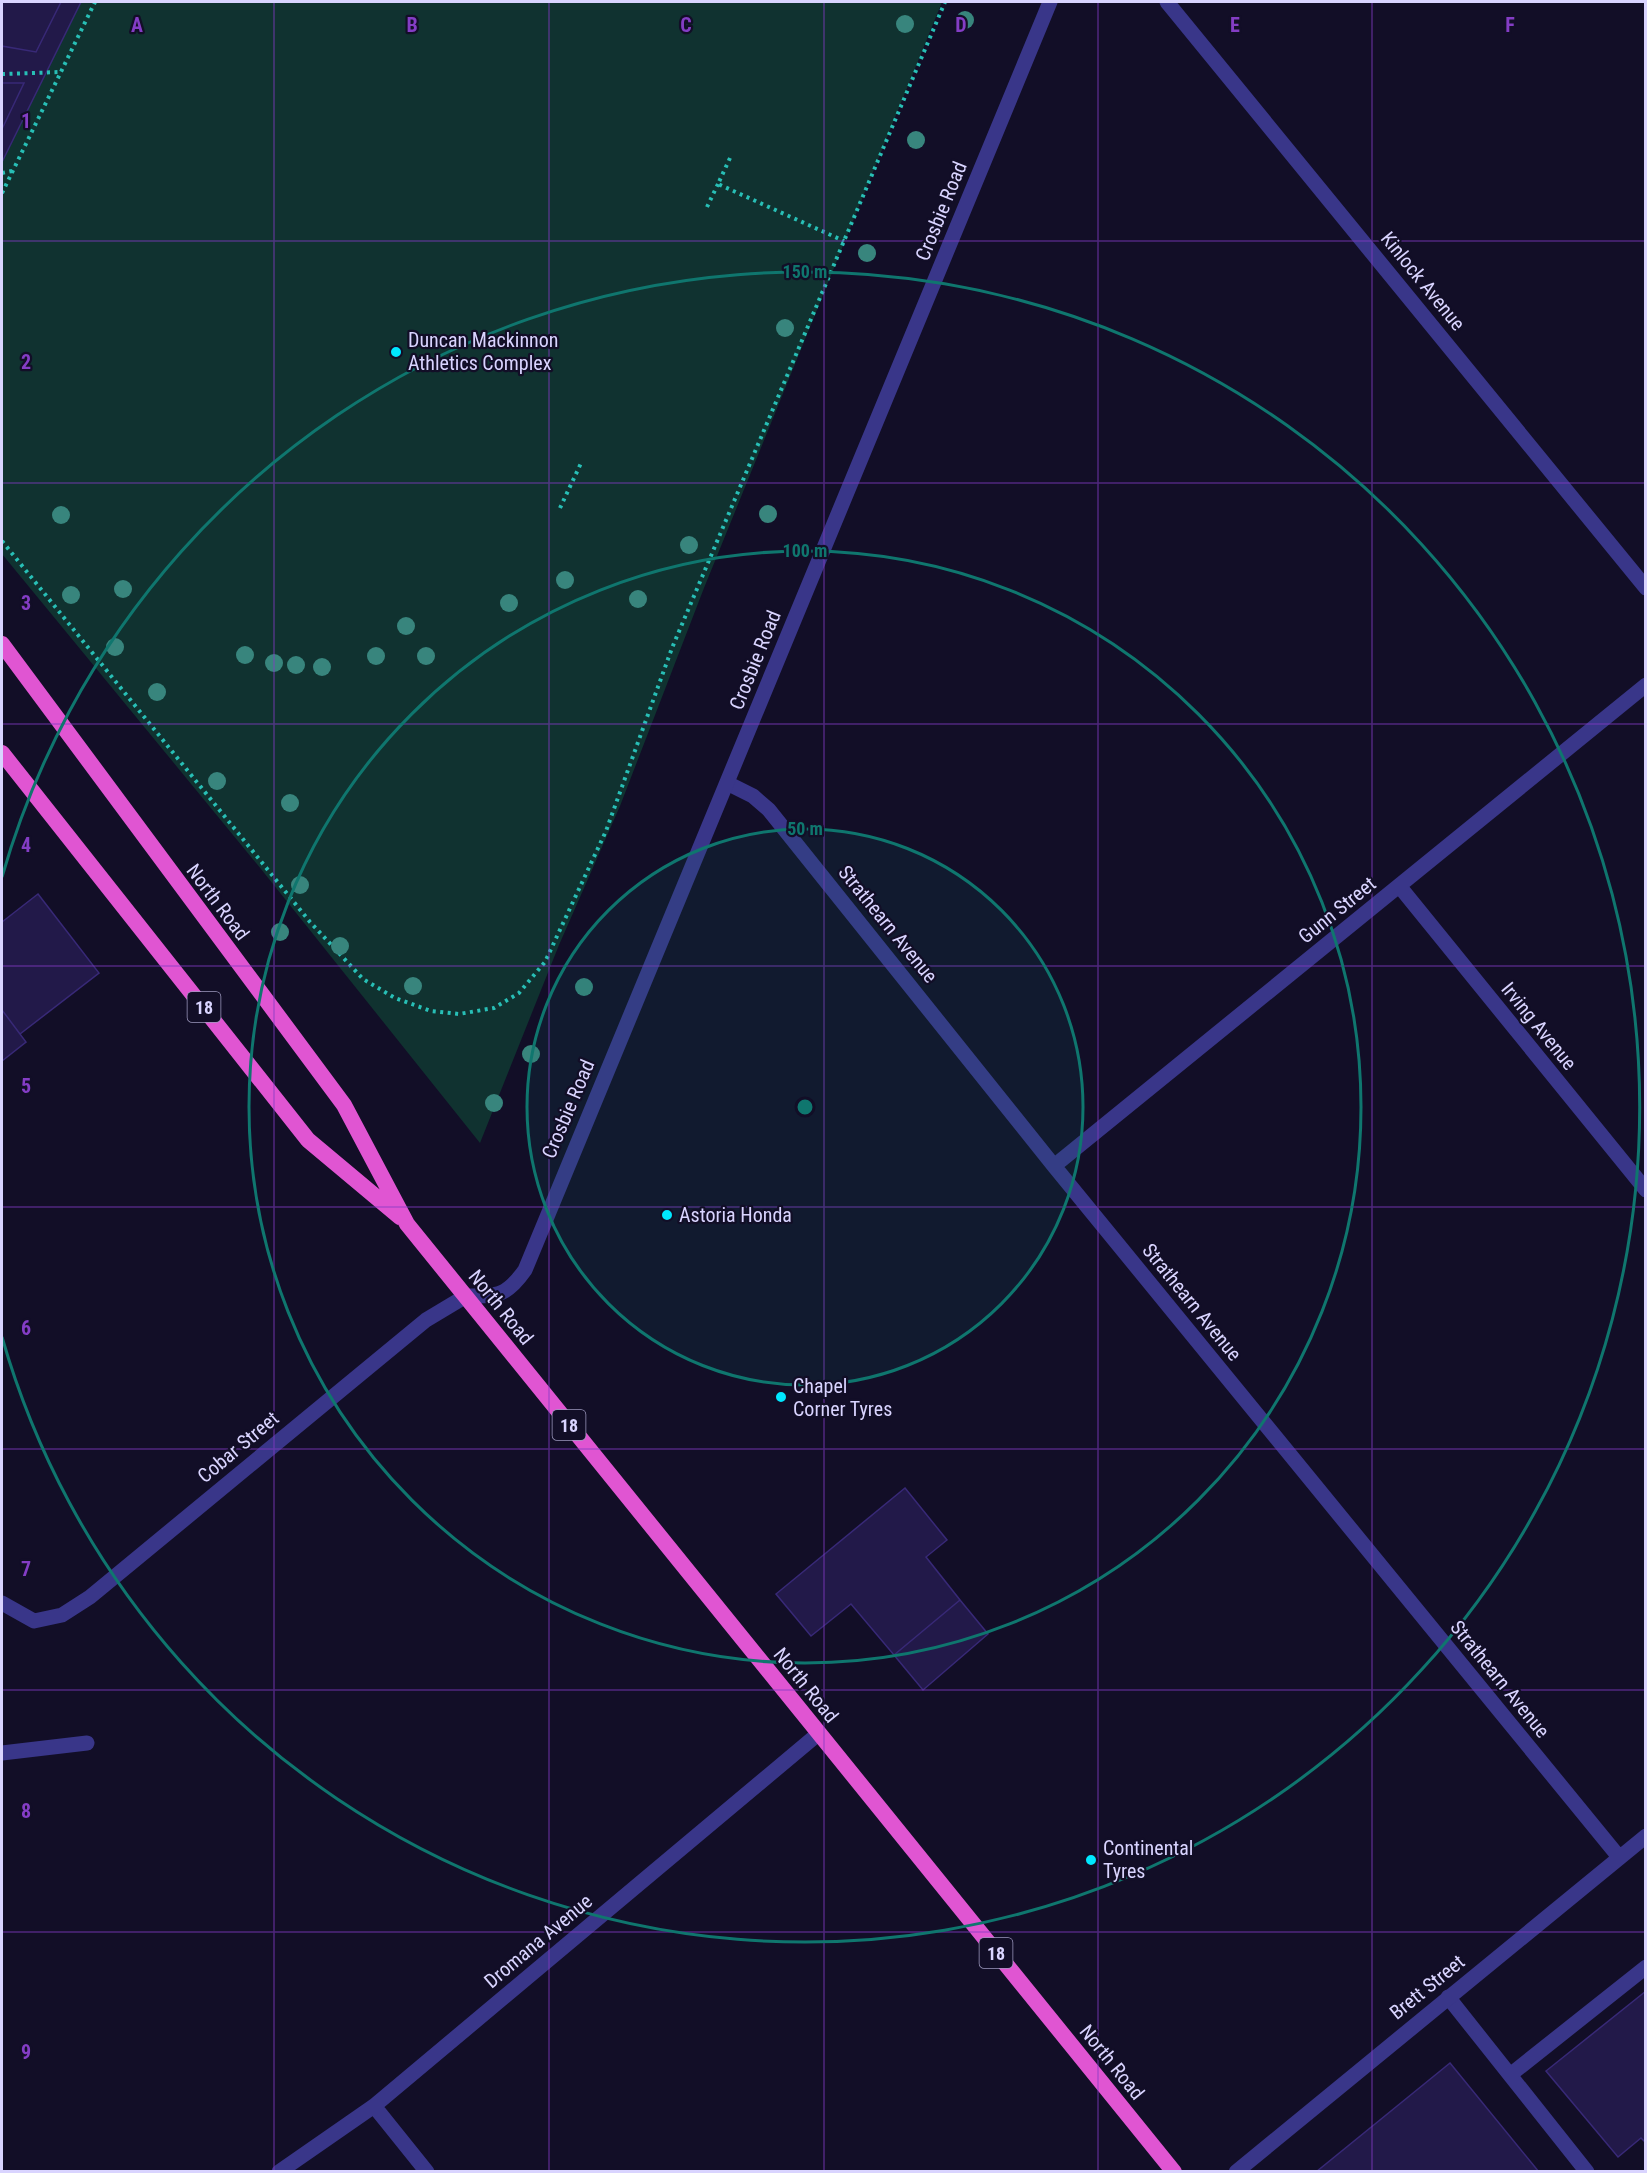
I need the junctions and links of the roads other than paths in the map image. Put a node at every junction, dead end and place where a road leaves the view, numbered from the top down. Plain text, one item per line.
1 (1050, 2) edge
2 (1167, 2) edge
3 (1646, 588) edge
4 (2, 644) edge
5 (1646, 685) edge
6 (2, 753) edge
7 (727, 783) junction
8 (1400, 887) junction
9 (1054, 1166) junction
10 (1646, 1190) edge
11 (407, 1224) junction
12 (466, 1296) junction
13 (2, 1603) edge
14 (818, 1734) junction
15 (87, 1743) dead end
16 (2, 1753) edge
17 (1646, 1836) edge
18 (1619, 1857) junction
19 (1646, 1967) edge
20 (1448, 1997) junction
21 (1510, 2075) junction
22 (374, 2106) junction
23 (279, 2172) edge
24 (427, 2172) edge
25 (1174, 2172) edge
26 (1236, 2172) edge
27 (1587, 2172) edge

1 - 7 street, Crosbie Road
2 - 3 street, Kinlock Avenue
4 - 11 highway, North Road / 18
5 - 8 street, Gunn Street
6 - 11 highway, North Road / 18
7 - 9 street, Strathearn Avenue
7 - 12 street, Crosbie Road
8 - 9 street, Gunn Street
8 - 10 street, Irving Avenue
9 - 18 street, Strathearn Avenue
11 - 12 highway, North Road / 18
12 - 13 street, Cobar Street
12 - 14 highway, North Road / 18
14 - 22 street, Dromana Avenue
14 - 25 highway, North Road / 18
15 - 16 street
17 - 18 street, Brett Street
18 - 20 street, Brett Street
19 - 21 street
20 - 21 street
20 - 26 street, Brett Street
21 - 27 street
22 - 23 street, Dromana Avenue
22 - 24 street

